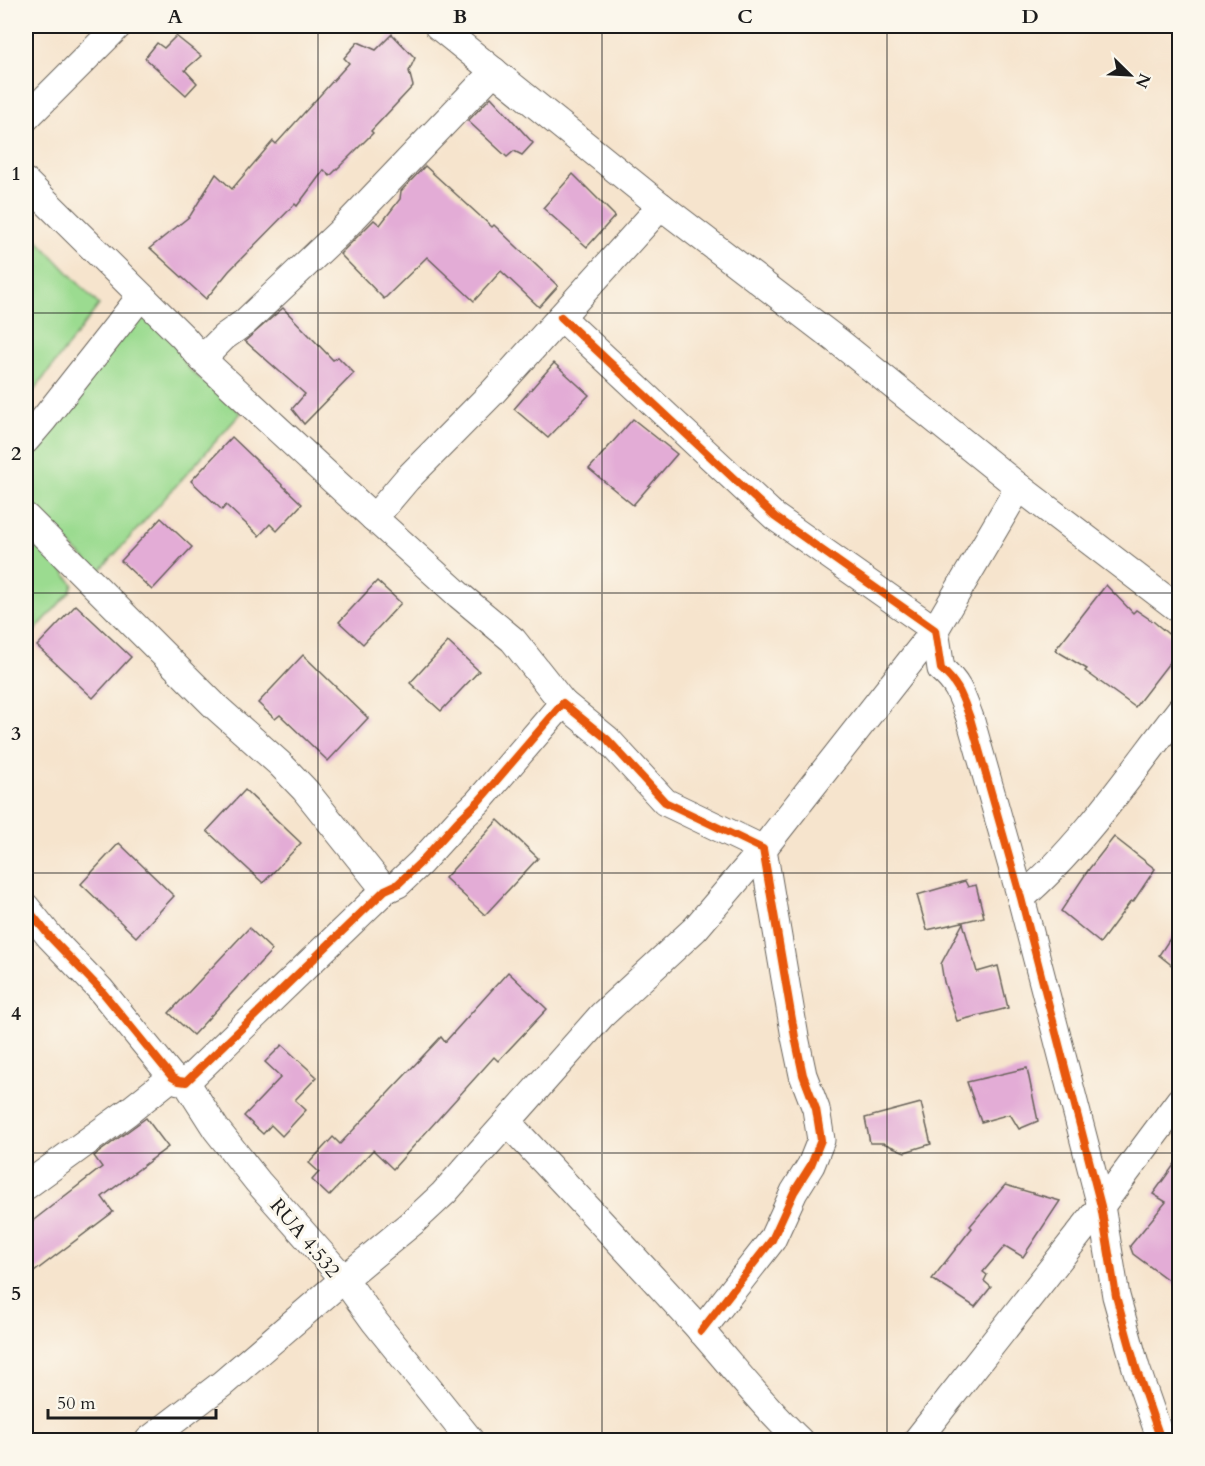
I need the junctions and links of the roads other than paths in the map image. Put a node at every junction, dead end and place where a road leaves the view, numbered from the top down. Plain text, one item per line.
1 (118, 26) edge
2 (438, 26) edge
3 (494, 70) junction
4 (26, 118) edge
5 (28, 191) edge
6 (661, 206) junction
7 (141, 297) junction
8 (561, 317) junction
9 (202, 359) junction
10 (26, 440) edge
11 (1019, 487) junction
12 (26, 518) edge
13 (374, 518) junction
14 (1179, 610) edge
15 (935, 630) junction
16 (563, 703) junction
17 (1179, 710) edge
18 (764, 849) junction
19 (385, 890) junction
20 (1021, 898) junction
21 (26, 907) edge
22 (179, 1079) junction
23 (1179, 1100) edge
24 (507, 1122) junction
25 (26, 1186) edge
26 (1101, 1206) junction
27 (344, 1279) junction
28 (701, 1331) junction
29 (149, 1440) edge
30 (470, 1440) edge
31 (799, 1440) edge
32 (917, 1440) edge
33 (1161, 1440) edge

1 - 4 street
2 - 3 street
3 - 6 street
3 - 9 street
5 - 7 street
6 - 8 street
6 - 11 street
7 - 9 street
7 - 10 street
8 - 13 street
8 - 15 street
9 - 13 street
11 - 14 street
11 - 15 street
12 - 19 street
13 - 16 street
15 - 18 street
15 - 20 street
16 - 18 street
16 - 19 street
17 - 20 street
18 - 24 street
18 - 28 street
19 - 22 street
20 - 26 street
21 - 22 street, RUA 4.532
22 - 25 street
22 - 27 street, RUA 4.532
23 - 26 street
24 - 27 street
24 - 28 street
26 - 32 street
26 - 33 street
27 - 29 street, RUA 4.532
27 - 30 street
28 - 31 street

